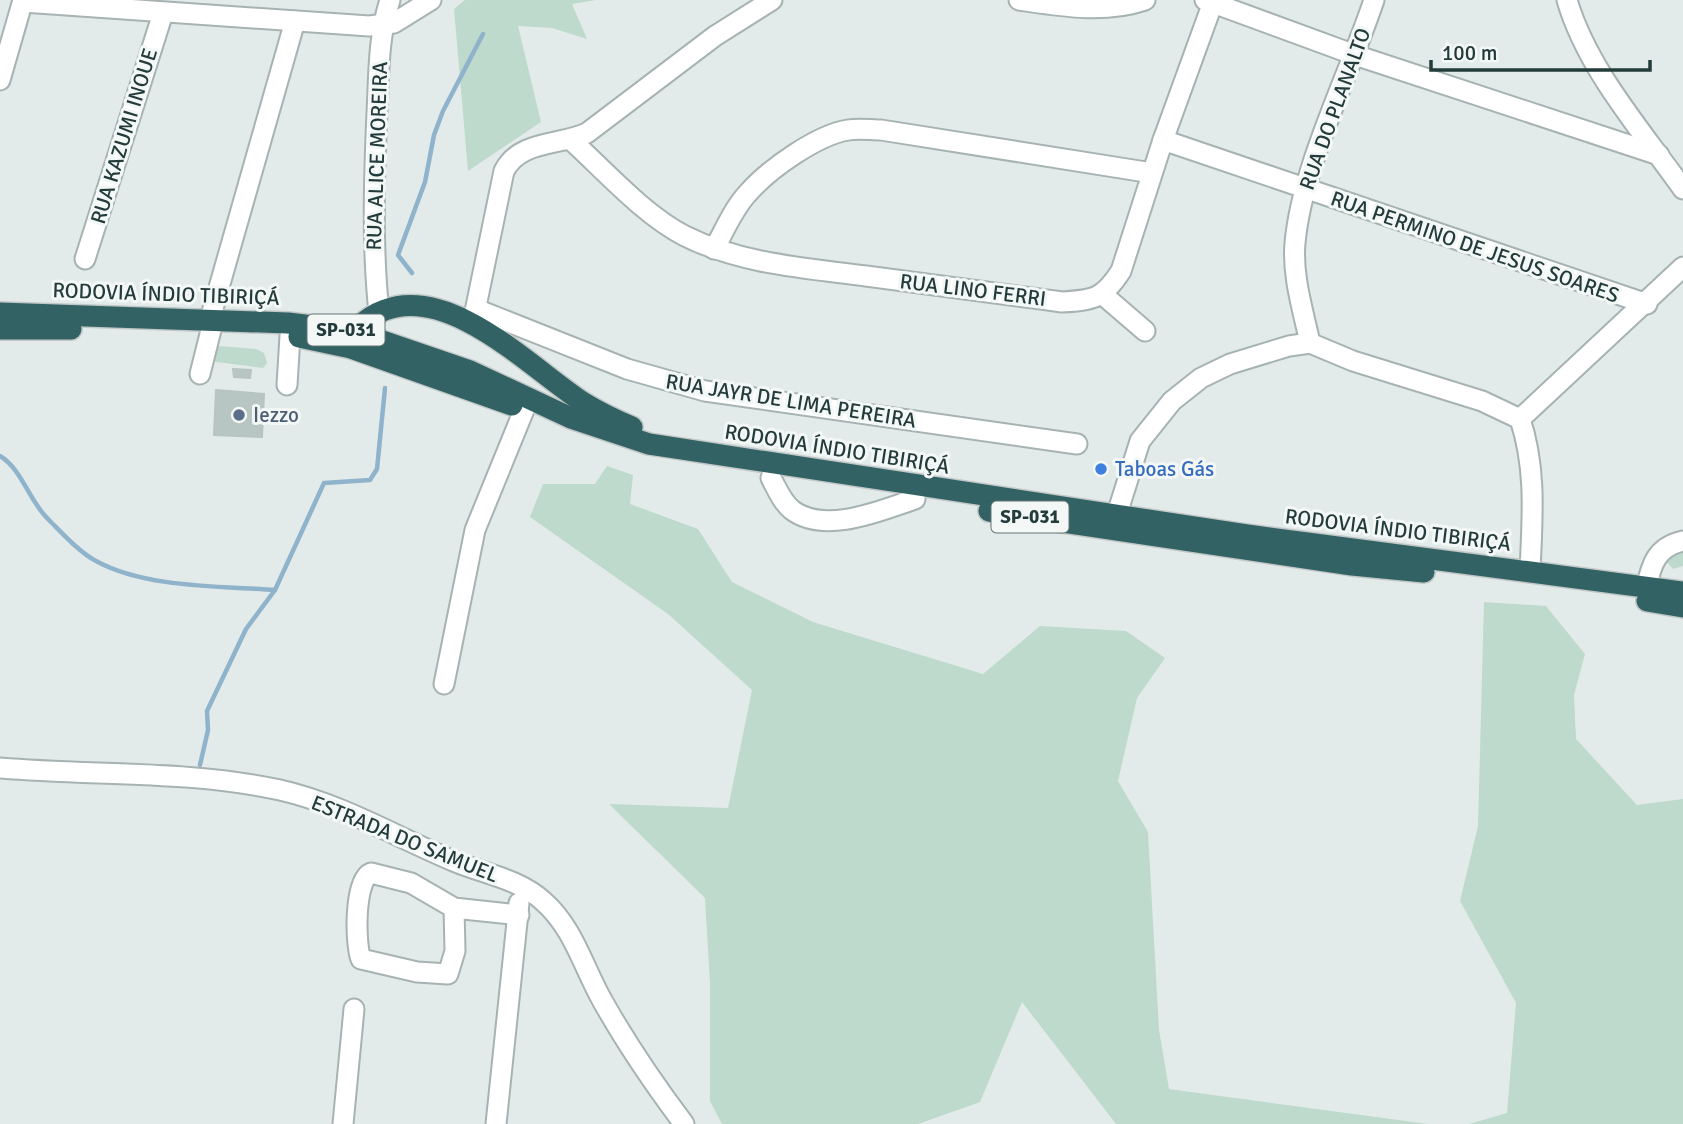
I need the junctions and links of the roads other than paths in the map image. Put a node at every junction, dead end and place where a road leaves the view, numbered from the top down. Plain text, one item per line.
1 (390, 0) edge
2 (431, 0) edge
3 (772, 0) edge
4 (1018, 0) edge
5 (1145, 0) edge
6 (1374, 0) edge
7 (1567, 0) edge
8 (23, 1) edge
9 (1208, 2) edge
10 (1068, 4) edge
11 (163, 13) junction
12 (295, 22) junction
13 (382, 26) junction
14 (1355, 55) junction
15 (0, 80) edge
16 (571, 140) junction
17 (1163, 140) junction
18 (1659, 155) junction
19 (1152, 173) junction
20 (1304, 189) junction
21 (1683, 189) edge
22 (714, 249) junction
23 (85, 258) dead end
24 (1683, 267) edge
25 (1102, 294) junction
26 (1647, 304) junction
27 (0, 313) edge
28 (379, 313) junction
29 (474, 317) junction
30 (210, 325) junction
31 (0, 328) edge
32 (353, 331) junction
33 (1145, 331) dead end
34 (290, 336) junction
35 (1310, 343) junction
36 (200, 374) dead end
37 (288, 385) dead end
38 (524, 410) junction
39 (1520, 419) junction
40 (1077, 444) dead end
41 (671, 448) junction
42 (771, 478) junction
43 (915, 499) junction
44 (1117, 514) junction
45 (1683, 541) edge
46 (1530, 572) junction
47 (1646, 589) junction
48 (1681, 593) edge
49 (444, 684) dead end
50 (0, 768) edge
51 (519, 885) junction
52 (454, 908) junction
53 (519, 915) junction
54 (354, 1009) dead end
55 (343, 1124) edge
56 (496, 1124) edge
57 (684, 1124) edge

1 - 13 street, RUA ALICE MOREIRA
2 - 13 street
3 - 16 street
4 - 10 street
5 - 10 street
6 - 14 street, RUA DO PLANALTO
7 - 18 street
8 - 11 street
8 - 15 street
9 - 14 street
9 - 17 street
11 - 12 street
11 - 23 street, RUA KAZUMI INOUE
12 - 13 street
12 - 30 street
13 - 28 street, RUA ALICE MOREIRA
14 - 18 street
14 - 20 street, RUA DO PLANALTO
16 - 22 street, RUA LINO FERRI
16 - 29 street
17 - 19 street
17 - 20 street, RUA PERMINO DE JESUS SOARES
18 - 21 street
19 - 22 street
19 - 25 street
20 - 26 street, RUA PERMINO DE JESUS SOARES
20 - 35 street, RUA DO PLANALTO
22 - 25 street, RUA LINO FERRI
24 - 26 street
25 - 33 street
26 - 39 street
27 - 30 highway, RODOVIA ÍNDIO TIBIRIÇÁ / SP-031
28 - 29 highway
28 - 32 highway
29 - 40 street, RUA JAYR DE LIMA PEREIRA
29 - 41 highway
30 - 31 highway, RODOVIA ÍNDIO TIBIRIÇÁ / SP-031
30 - 32 highway, RODOVIA ÍNDIO TIBIRIÇÁ / SP-031
30 - 34 highway, RODOVIA ÍNDIO TIBIRIÇÁ / SP-031
30 - 36 street
32 - 41 highway, RODOVIA ÍNDIO TIBIRIÇÁ / SP-031
34 - 37 street
34 - 38 highway, RODOVIA ÍNDIO TIBIRIÇÁ / SP-031
35 - 39 street
35 - 44 street
38 - 42 highway, RODOVIA ÍNDIO TIBIRIÇÁ / SP-031
38 - 49 street
39 - 46 street
41 - 44 highway, RODOVIA ÍNDIO TIBIRIÇÁ / SP-031
42 - 43 highway, RODOVIA ÍNDIO TIBIRIÇÁ / SP-031
42 - 43 street
43 - 48 highway, RODOVIA ÍNDIO TIBIRIÇÁ / SP-031
44 - 46 highway, RODOVIA ÍNDIO TIBIRIÇÁ / SP-031
45 - 47 street
46 - 47 highway, RODOVIA ÍNDIO TIBIRIÇÁ / SP-031
47 - 48 highway, RODOVIA ÍNDIO TIBIRIÇÁ / SP-031
50 - 51 street, ESTRADA DO SAMUEL
51 - 53 street
51 - 57 street, ESTRADA DO SAMUEL
52 - 52 street
52 - 53 street
53 - 56 street
54 - 55 street

